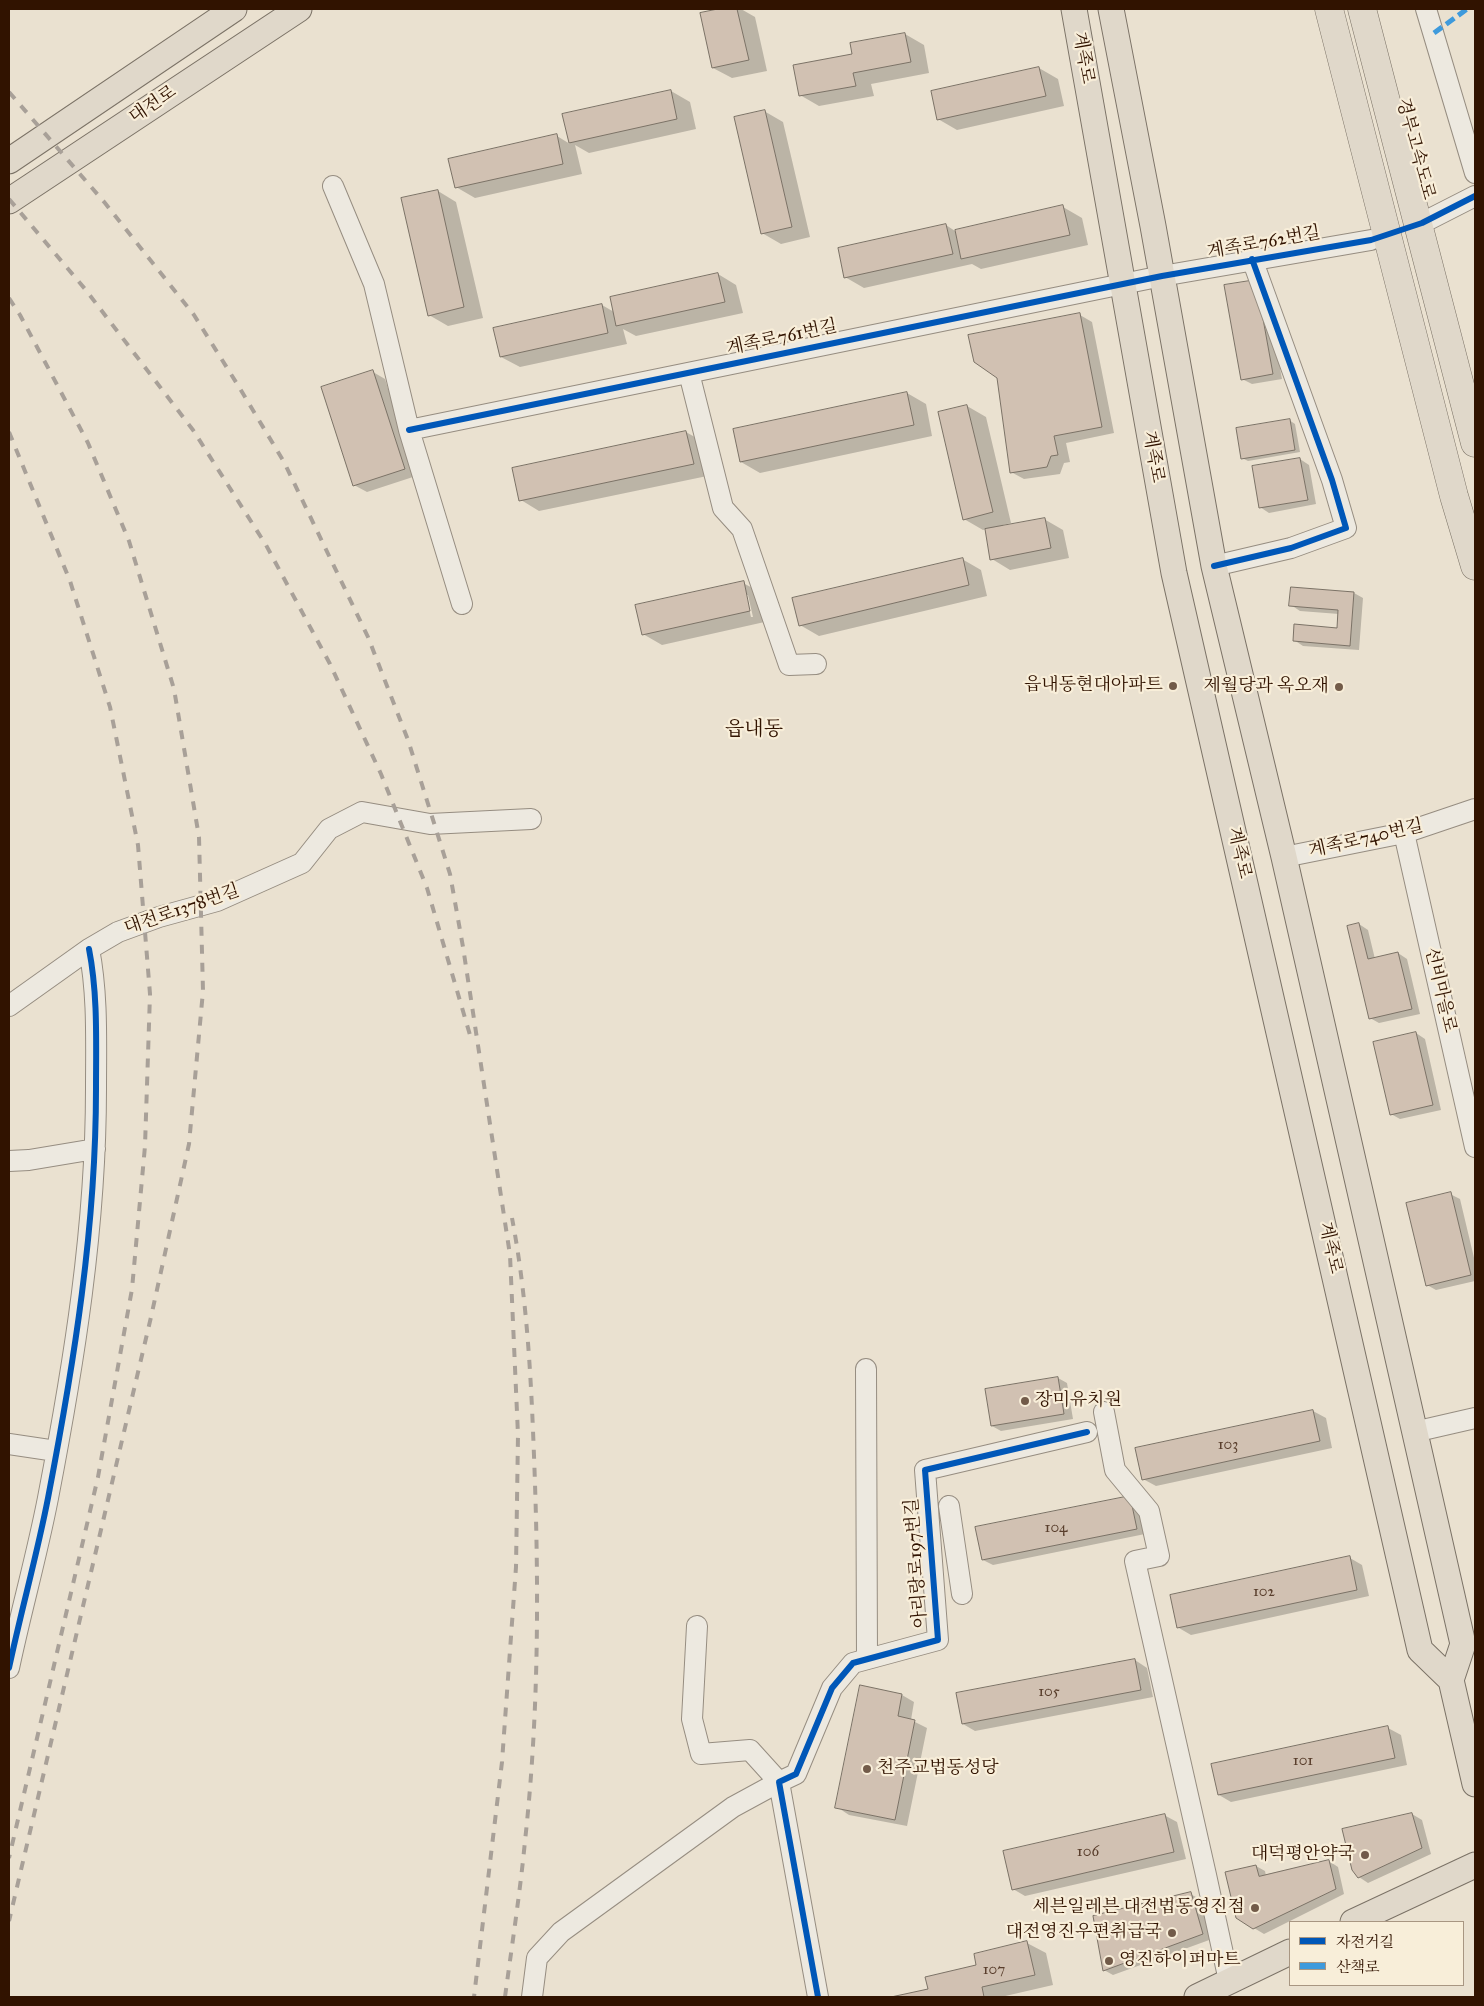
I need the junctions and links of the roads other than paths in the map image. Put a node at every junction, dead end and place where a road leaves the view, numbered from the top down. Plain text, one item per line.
1 (234, 9) edge
2 (299, 9) edge
3 (1074, 9) edge
4 (1111, 9) edge
5 (1328, 9) edge
6 (1362, 9) edge
7 (1426, 9) edge
8 (9, 160) edge
9 (1475, 174) edge
10 (333, 186) dead end
11 (1475, 196) edge
12 (9, 202) edge
13 (1422, 223) dead end
14 (1371, 240) dead end
15 (1252, 259) junction
16 (1162, 276) junction
17 (1122, 284) junction
18 (689, 373) junction
19 (409, 430) junction
20 (1475, 443) edge
21 (1214, 566) junction
22 (1475, 566) edge
23 (462, 604) dead end
24 (816, 664) dead end
25 (1475, 809) edge
26 (532, 819) dead end
27 (1404, 833) junction
28 (1284, 857) junction
29 (89, 950) junction
30 (9, 1006) edge
31 (1475, 1147) edge
32 (95, 1149) junction
33 (9, 1161) edge
34 (866, 1369) dead end
35 (1104, 1412) dead end
36 (1475, 1418) edge
37 (1087, 1432) dead end
38 (1414, 1432) junction
39 (9, 1444) edge
40 (56, 1451) junction
41 (949, 1506) dead end
42 (962, 1594) dead end
43 (697, 1626) dead end
44 (867, 1659) junction
45 (9, 1668) edge
46 (1451, 1680) junction
47 (779, 1782) junction
48 (1475, 1784) edge
49 (1475, 1864) edge
50 (1356, 1921) edge
51 (1289, 1952) edge
52 (1229, 1982) junction
53 (532, 1997) edge
54 (818, 1997) edge
55 (1196, 1997) edge

1 - 8 main road, 대전로
2 - 12 main road, 대전로
3 - 17 main road, 계족로
4 - 16 main road, 계족로
5 - 22 highway
6 - 20 highway, 경부고속도로
7 - 9 street
10 - 19 street
11 - 13 street
14 - 15 street, 계족로762번길
15 - 16 street, 계족로762번길
15 - 21 street
16 - 17 street, 계족로761번길
16 - 21 main road, 계족로
17 - 18 street, 계족로761번길
17 - 46 main road, 계족로
18 - 19 street, 계족로761번길
18 - 24 street
19 - 23 street
21 - 28 main road, 계족로
25 - 27 street, 계족로740번길
26 - 29 street, 대전로1378번길
27 - 28 street, 계족로740번길
27 - 31 street, 선비마을로
28 - 38 main road, 계족로
29 - 30 street, 대전로1378번길
29 - 32 street
32 - 33 street
32 - 40 street
34 - 44 street
35 - 52 street
36 - 38 street
37 - 44 street, 아리랑로197번길
38 - 46 main road, 계족로
39 - 40 street
40 - 45 street
41 - 42 street
43 - 47 street
44 - 47 street, 아리랑로197번길
46 - 48 main road
47 - 53 street, 아리랑로197번길
47 - 54 street
49 - 50 main road
51 - 52 main road
52 - 55 main road

